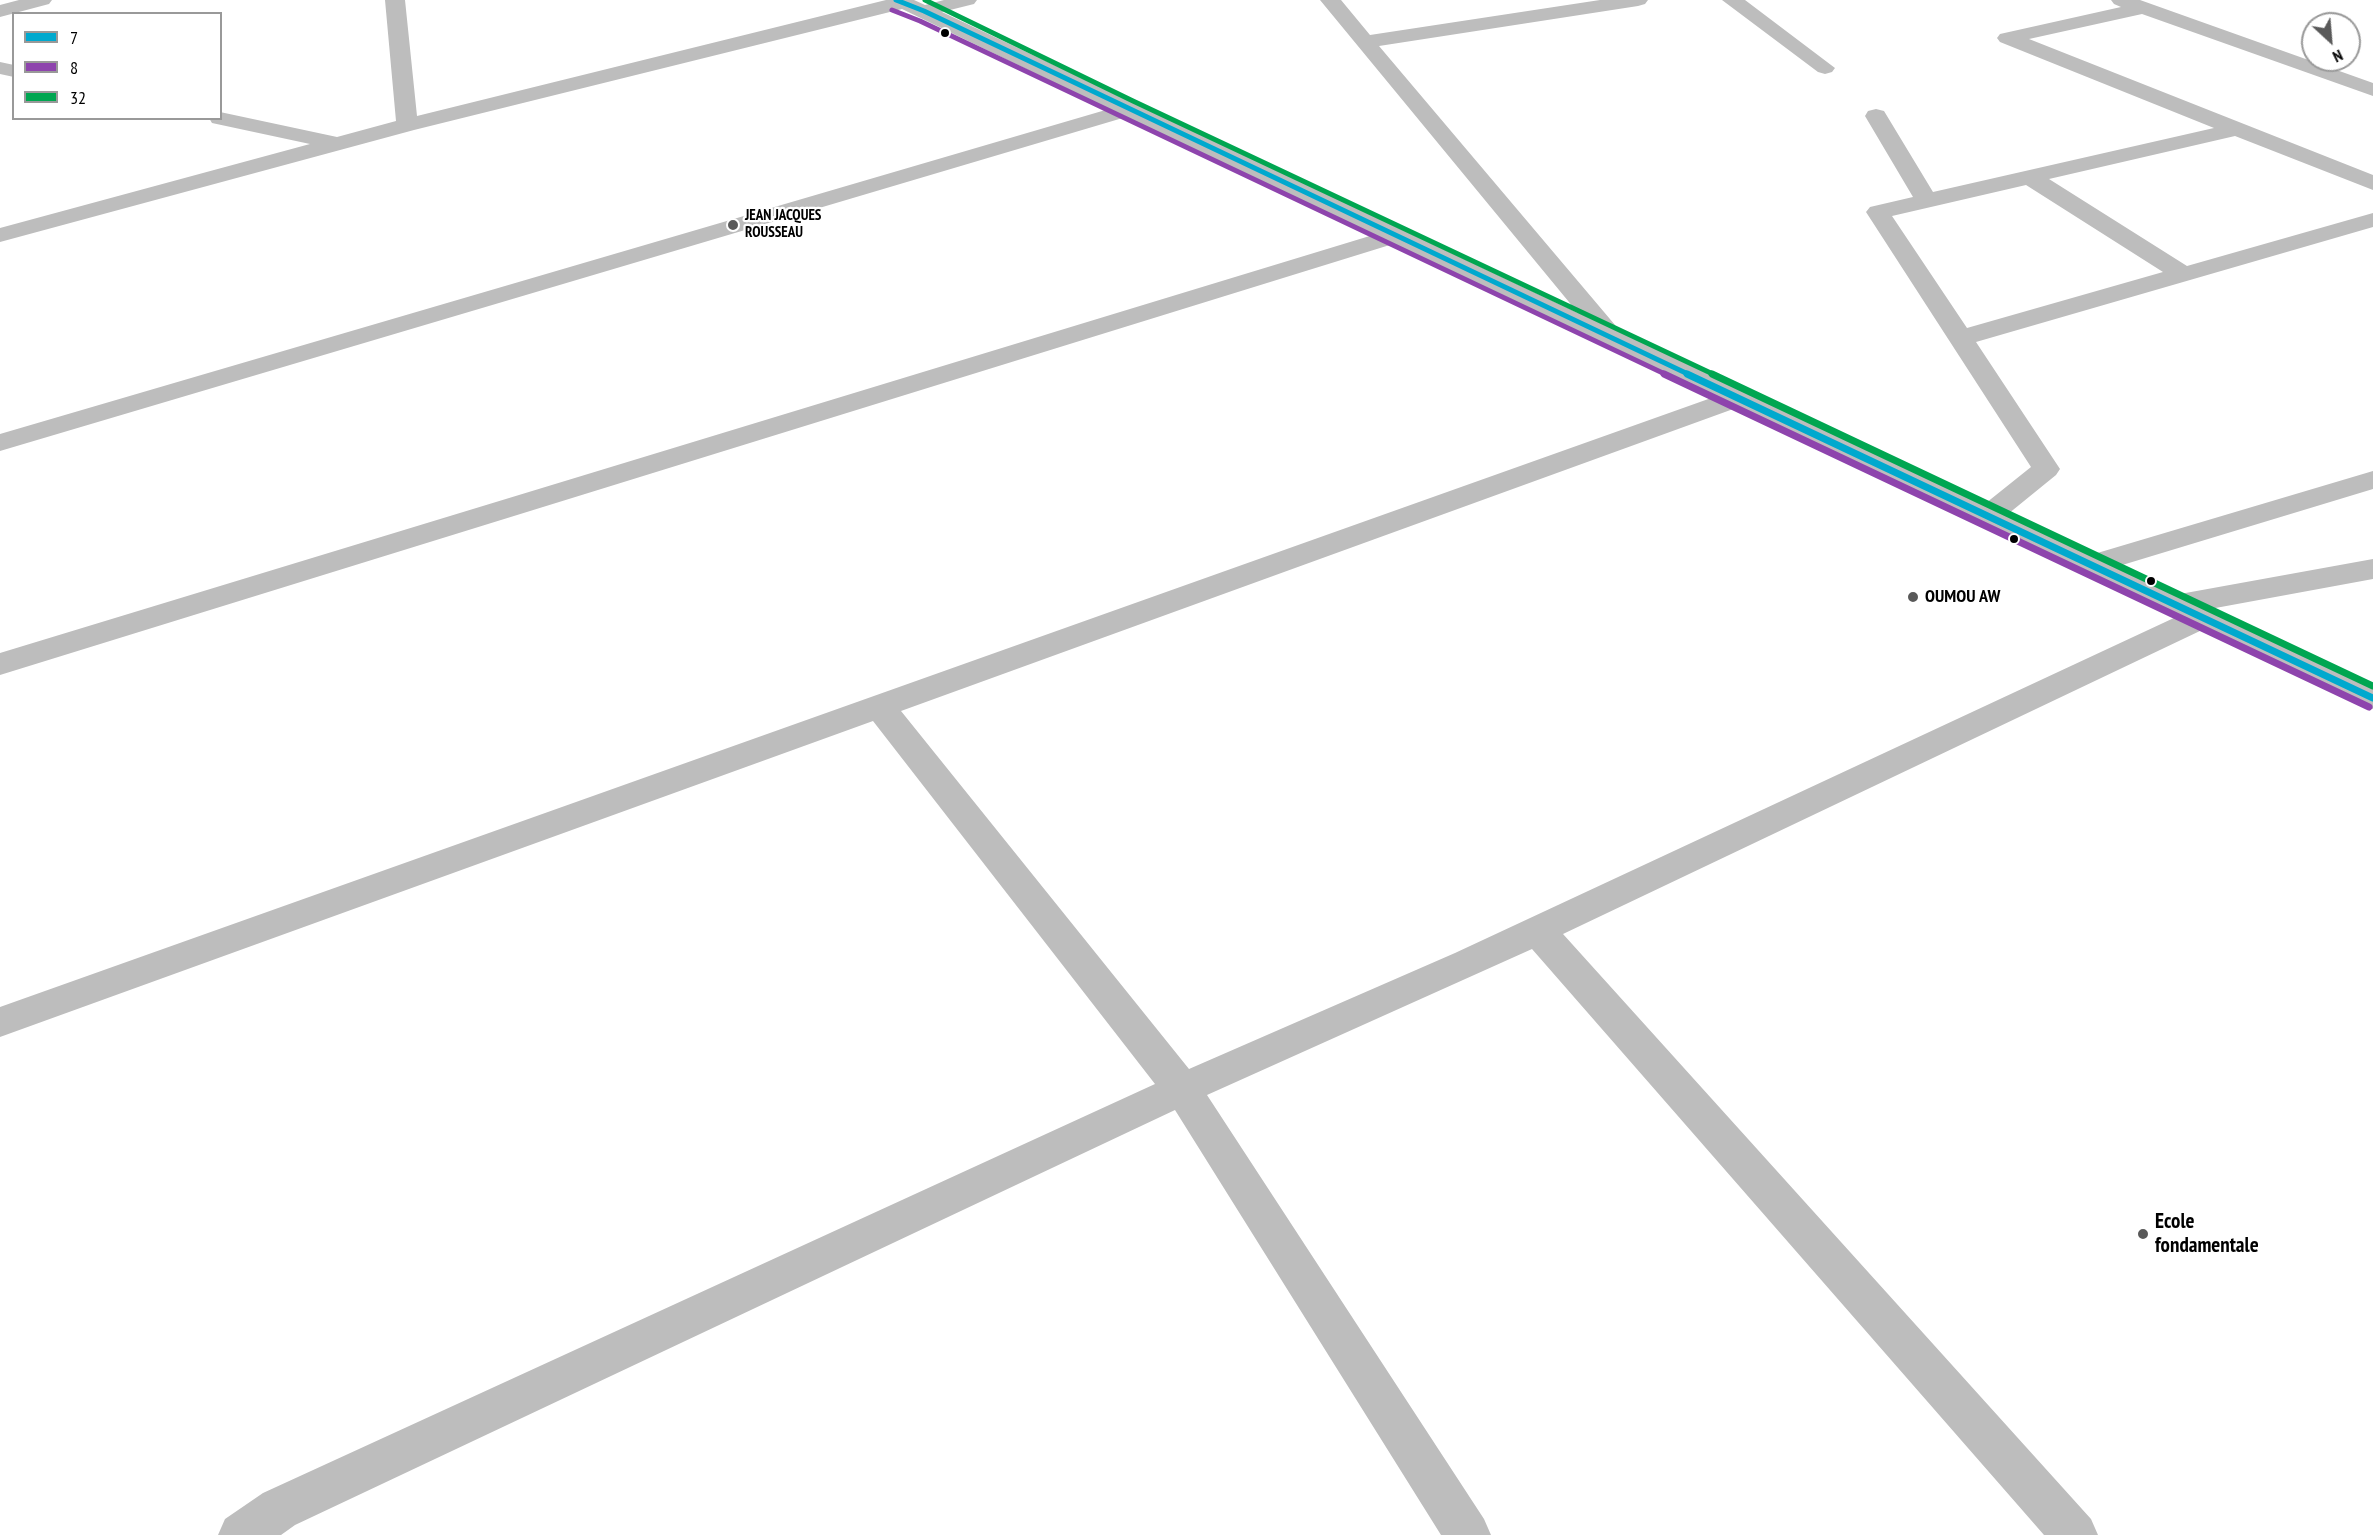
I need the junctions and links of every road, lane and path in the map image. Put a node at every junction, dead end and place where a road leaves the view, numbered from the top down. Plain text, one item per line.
1 (42, 0) edge
2 (396, 0) edge
3 (967, 0) edge
4 (1330, 0) edge
5 (1638, 0) edge
6 (1732, 0) edge
7 (2121, 0) edge
8 (908, 5) edge
9 (2143, 8) junction
10 (0, 11) edge
11 (1366, 42) junction
12 (1825, 68) dead end
13 (2373, 90) edge
14 (1128, 110) junction
15 (1876, 116) dead end
16 (222, 118) edge
17 (407, 125) junction
18 (2237, 129) junction
19 (338, 144) junction
20 (2030, 177) junction
21 (2373, 183) edge
22 (1927, 201) junction
23 (2373, 220) edge
24 (0, 235) edge
25 (1395, 236) junction
26 (2183, 274) junction
27 (1960, 338) junction
28 (1613, 339) junction
29 (1738, 398) junction
30 (0, 443) edge
31 (2373, 480) edge
32 (1989, 516) junction
33 (2091, 565) junction
34 (2373, 568) edge
35 (2189, 611) junction
36 (0, 664) edge
37 (2373, 698) edge
38 (879, 706) junction
39 (1537, 930) junction
40 (0, 1023) edge
41 (1182, 1089) junction
42 (241, 1535) edge
43 (1468, 1535) edge
44 (2075, 1535) edge

1 - 10 street
2 - 17 street
3 - 8 street
4 - 11 street
5 - 11 street
6 - 12 street
7 - 9 street
8 - 14 street
8 - 17 street
9 - 13 street
9 - 18 street
11 - 28 street
14 - 25 street
14 - 30 street
15 - 22 street
16 - 19 street
17 - 19 street
18 - 20 street
18 - 21 street
19 - 24 street
20 - 22 street
20 - 26 street
22 - 27 street
23 - 26 street
25 - 28 street
25 - 36 street
26 - 27 street
27 - 32 street
28 - 29 street
29 - 32 street
29 - 38 street
31 - 33 street
32 - 33 street
33 - 35 street
34 - 35 street
35 - 37 street
35 - 39 street
38 - 40 street
38 - 41 street
39 - 41 street
39 - 44 street
41 - 42 street
41 - 43 street

